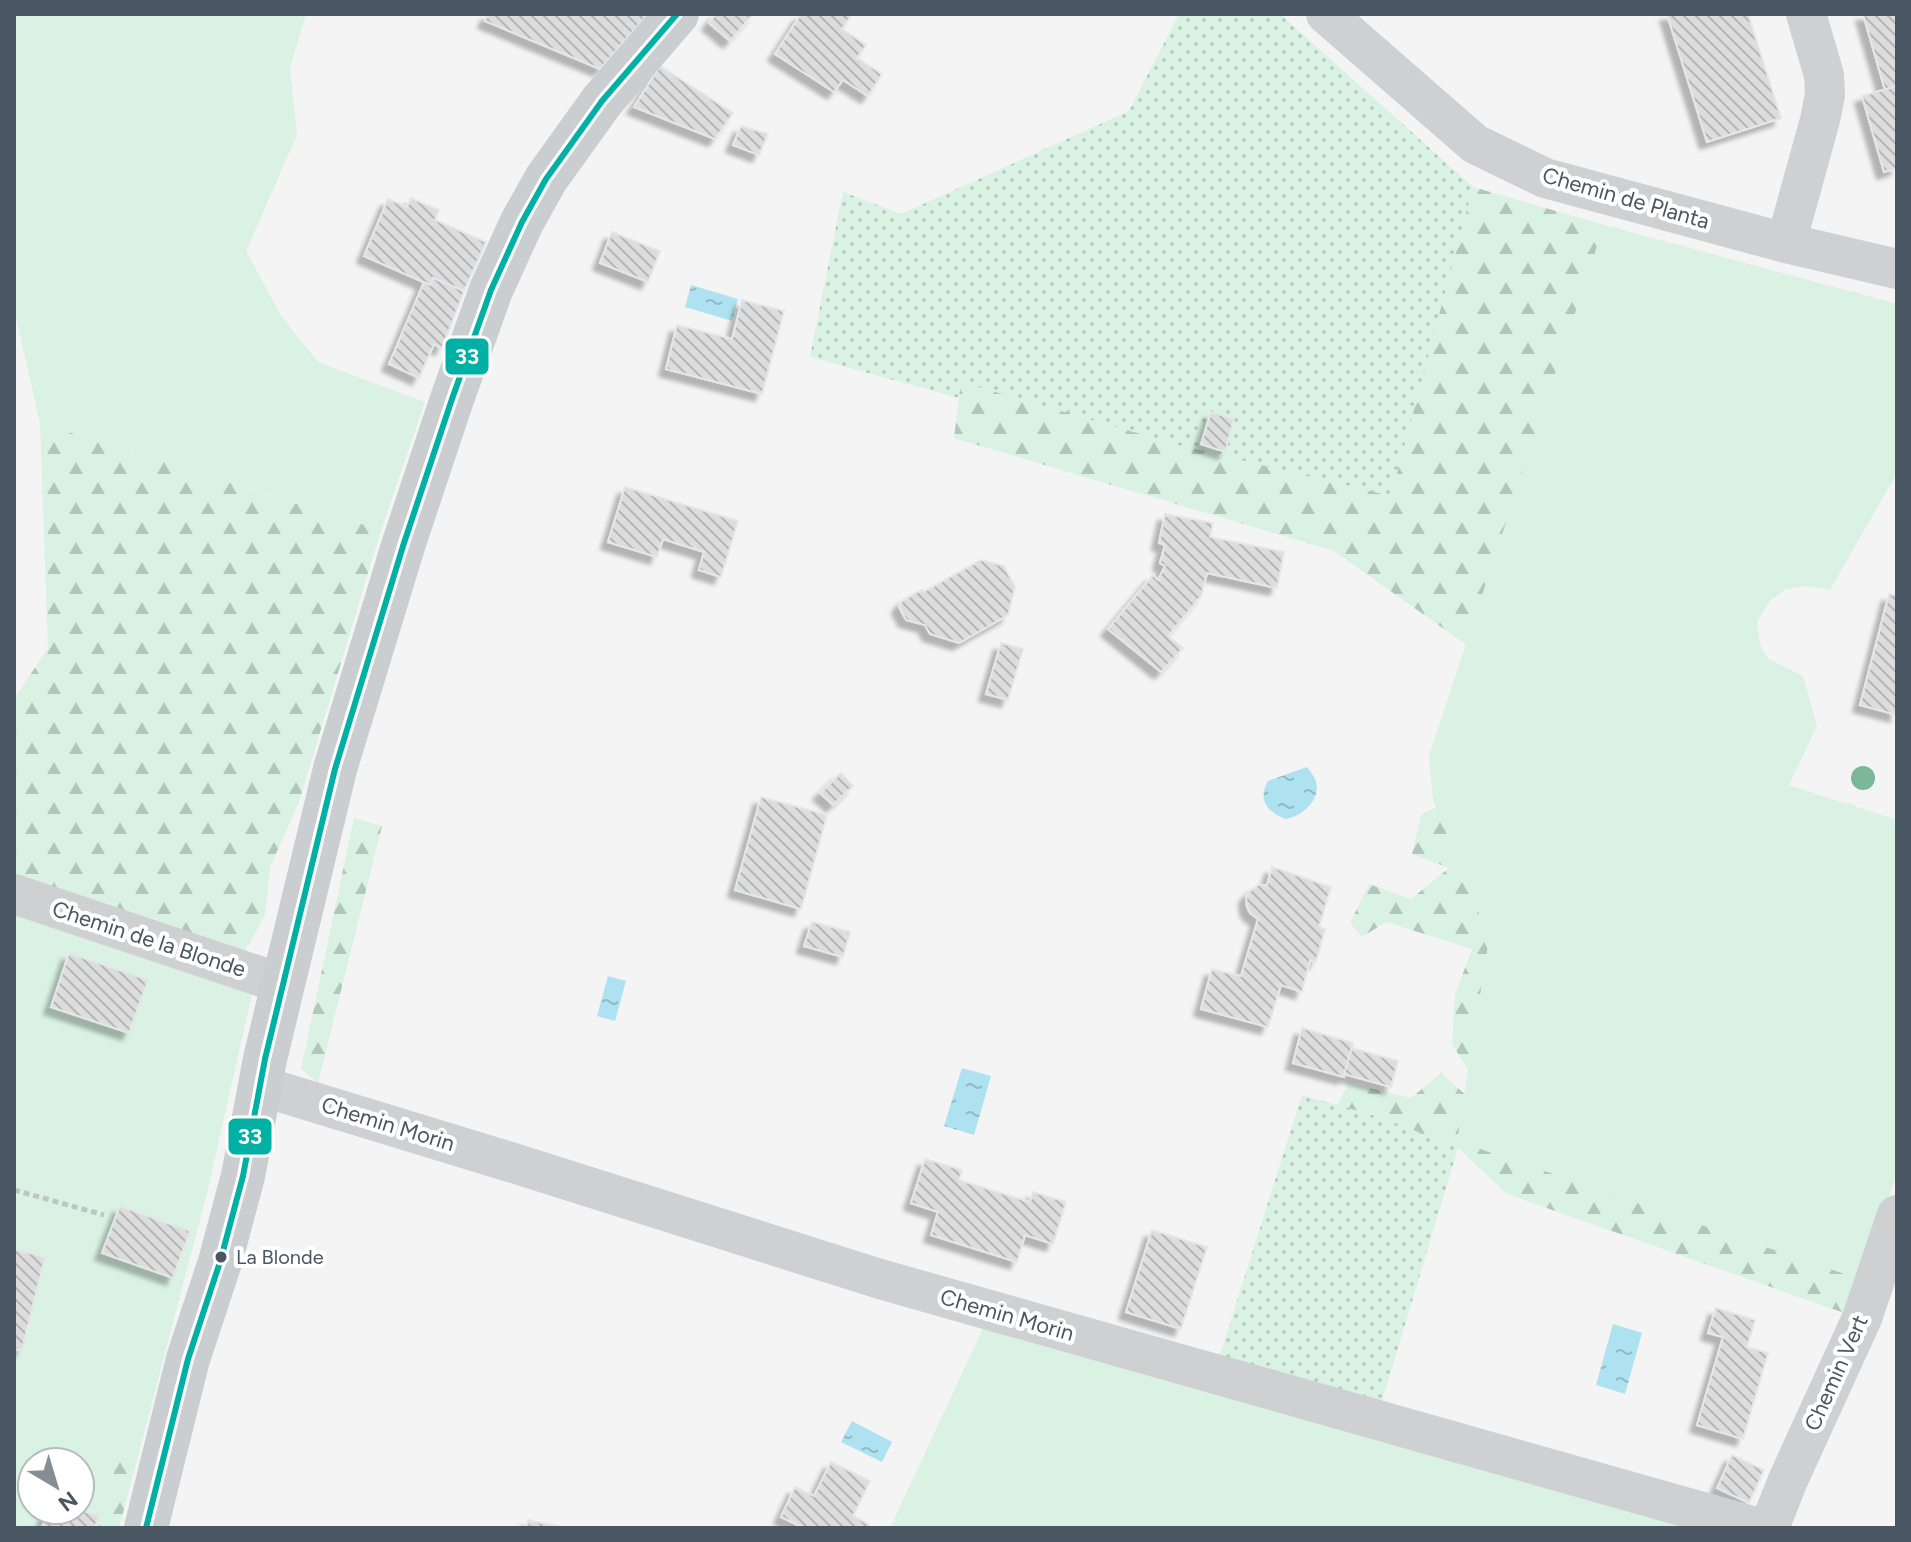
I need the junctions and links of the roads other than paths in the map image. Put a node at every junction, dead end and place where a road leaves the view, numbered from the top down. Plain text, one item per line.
1 (677, 14) edge
2 (1326, 14) edge
3 (1806, 14) edge
4 (1786, 243) junction
5 (1897, 269) edge
6 (14, 894) edge
7 (283, 984) junction
8 (261, 1086) junction
9 (1897, 1215) edge
10 (146, 1528) edge
11 (1759, 1528) edge
12 (1769, 1528) edge

1 - 7 main road
2 - 4 street, Chemin de Planta
3 - 4 street
4 - 5 street, Chemin de Planta
6 - 7 street, Chemin de la Blonde
7 - 8 main road
8 - 10 main road
8 - 11 street, Chemin Morin
9 - 12 street, Chemin Vert

